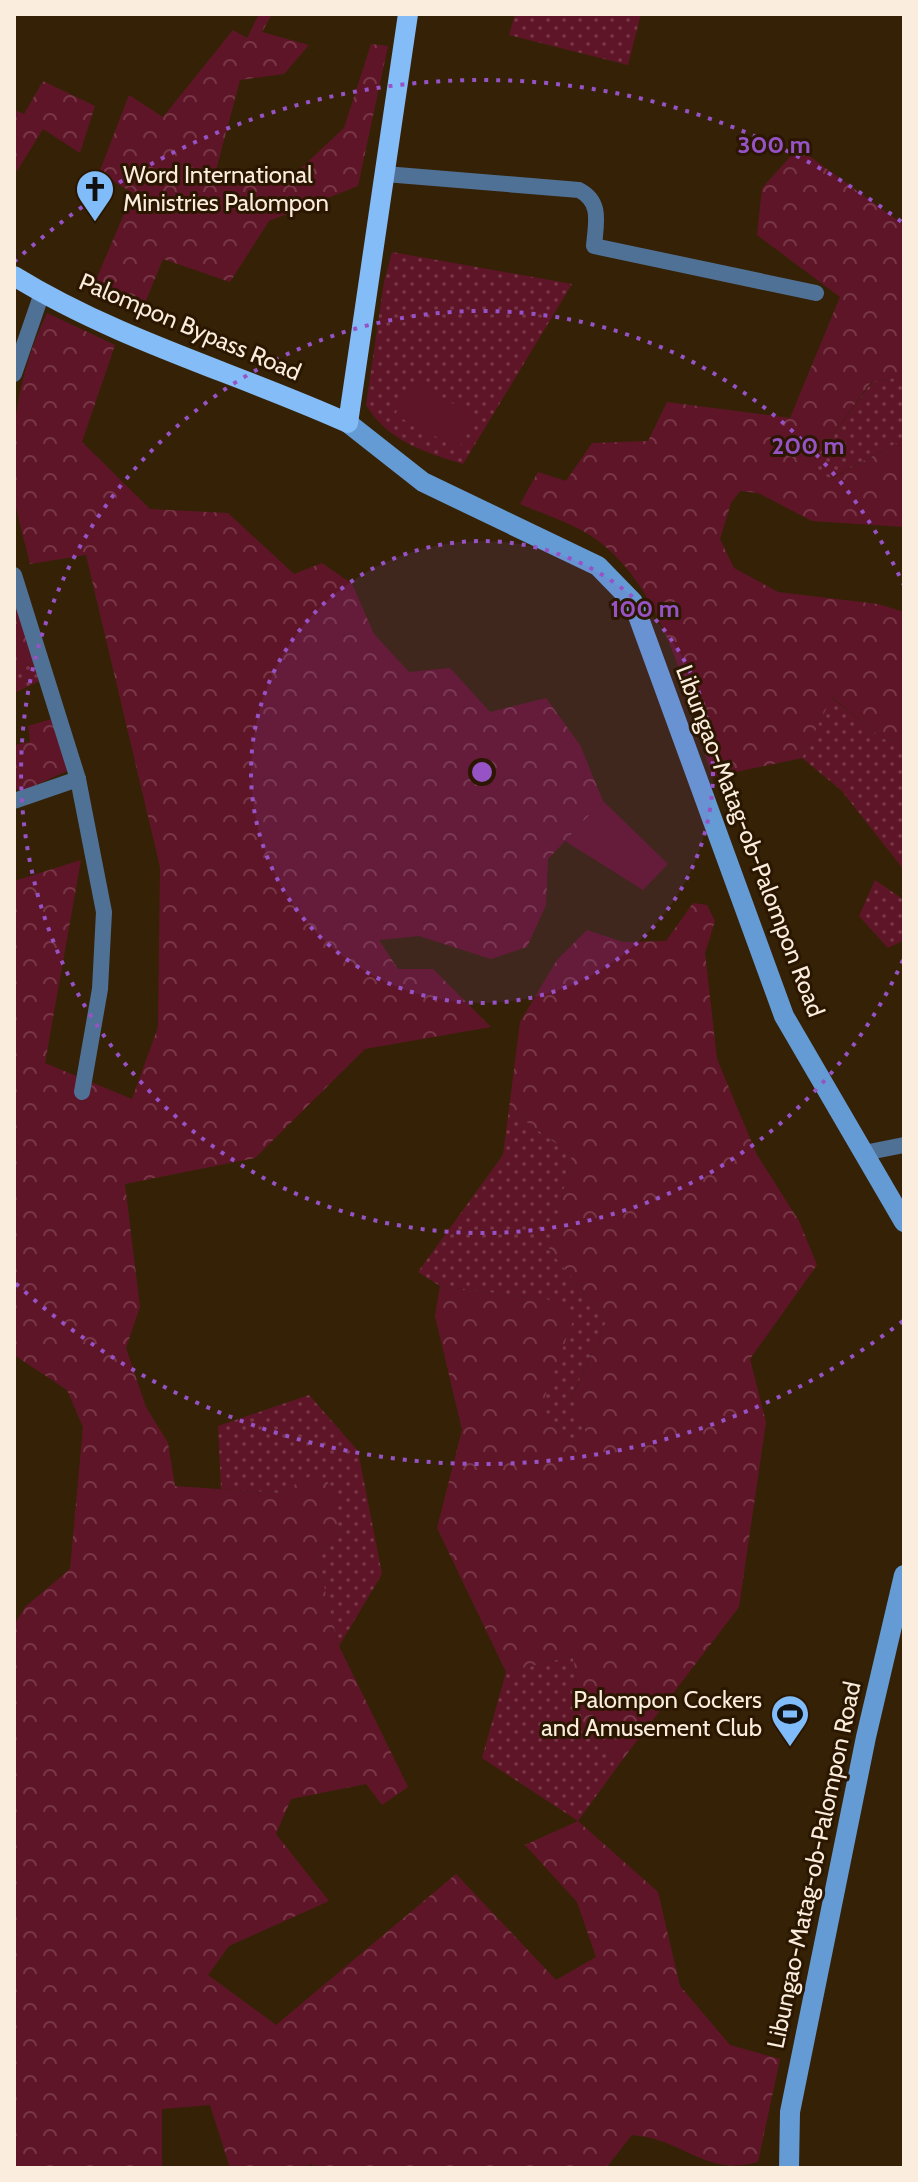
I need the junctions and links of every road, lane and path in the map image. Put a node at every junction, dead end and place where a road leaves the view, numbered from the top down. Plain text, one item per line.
1 (408, 14) edge
2 (385, 174) junction
3 (14, 276) edge
4 (42, 293) junction
5 (816, 293) dead end
6 (14, 374) edge
7 (348, 423) junction
8 (14, 575) edge
9 (78, 779) junction
10 (14, 801) edge
11 (82, 1092) dead end
12 (904, 1145) edge
13 (864, 1153) junction
14 (904, 1222) edge
15 (904, 1575) edge
16 (789, 2168) edge

1 - 2 main road
2 - 5 street
2 - 7 main road
3 - 4 main road, Palompon Bypass Road
4 - 6 street
4 - 7 main road, Palompon Bypass Road
7 - 13 main road, Libungao-Matag-ob-Palompon Road
8 - 9 street
9 - 10 street
9 - 11 street
12 - 13 street
13 - 14 main road, Libungao-Matag-ob-Palompon Road
15 - 16 main road, Libungao-Matag-ob-Palompon Road

